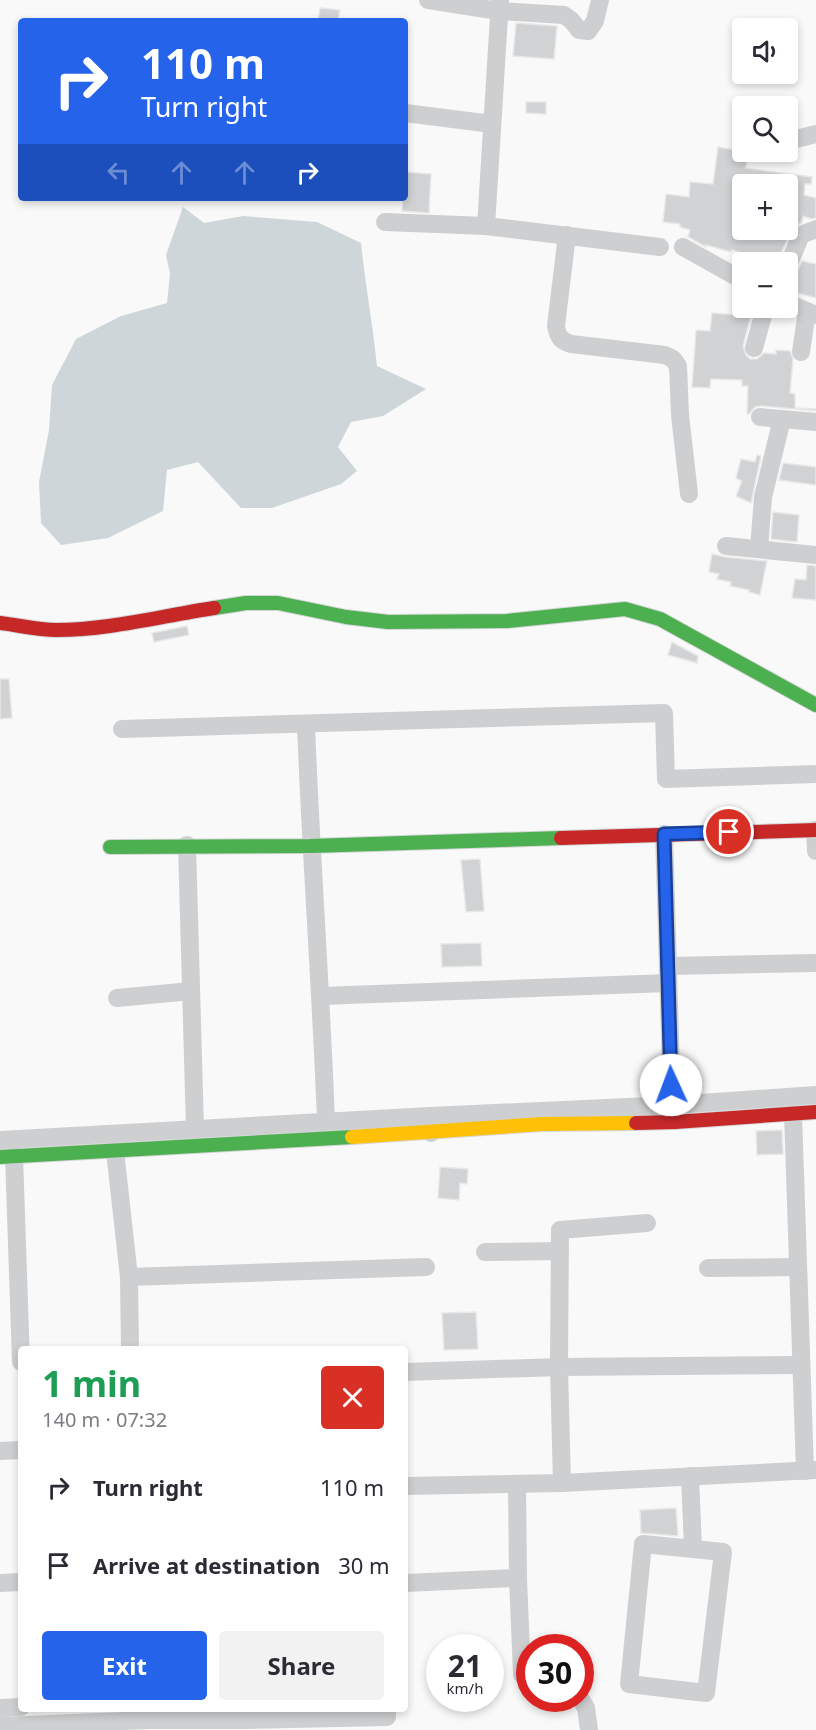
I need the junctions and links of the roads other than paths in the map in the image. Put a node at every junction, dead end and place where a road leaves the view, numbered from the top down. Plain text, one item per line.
1 (428, 0) edge
2 (600, 0) edge
3 (499, 6) edge
4 (408, 113) edge
5 (492, 124) junction
6 (816, 134) edge
7 (798, 138) edge
8 (385, 222) dead end
9 (486, 226) junction
10 (816, 229) edge
11 (567, 235) junction
12 (660, 247) dead end
13 (683, 248) dead end
14 (794, 252) edge
15 (732, 275) edge
16 (798, 307) edge
17 (812, 313) edge
18 (762, 318) edge
19 (754, 348) dead end
20 (801, 352) dead end
21 (760, 417) dead end
22 (782, 419) junction
23 (816, 422) edge
24 (689, 494) dead end
25 (726, 546) dead end
26 (759, 549) junction
27 (816, 555) edge
28 (0, 623) edge
29 (816, 705) edge
30 (306, 725) junction
31 (122, 729) dead end
32 (816, 774) edge
33 (816, 830) edge
34 (664, 834) junction
35 (187, 845) junction
36 (310, 846) junction
37 (110, 847) dead end
38 (816, 851) edge
39 (816, 963) edge
40 (668, 974) junction
41 (191, 991) junction
42 (321, 996) junction
43 (117, 998) dead end
44 (816, 1095) edge
45 (672, 1105) junction
46 (816, 1112) edge
47 (793, 1114) junction
48 (542, 1117) junction
49 (326, 1121) junction
50 (430, 1124) junction
51 (195, 1130) junction
52 (0, 1140) edge
53 (115, 1150) junction
54 (7, 1157) edge
55 (647, 1223) dead end
56 (560, 1251) junction
57 (484, 1252) dead end
58 (426, 1267) dead end
59 (708, 1268) dead end
60 (129, 1277) junction
61 (804, 1277) edge
62 (18, 1305) junction
63 (0, 1306) edge
64 (20, 1346) edge
65 (130, 1346) edge
66 (801, 1365) junction
67 (559, 1367) junction
68 (408, 1372) edge
69 (18, 1450) edge
70 (0, 1451) edge
71 (810, 1471) edge
72 (690, 1476) junction
73 (562, 1483) junction
74 (517, 1484) junction
75 (408, 1486) edge
76 (693, 1548) junction
77 (518, 1578) junction
78 (18, 1582) edge
79 (0, 1583) edge
80 (408, 1583) edge
81 (520, 1634) edge
82 (18, 1707) edge
83 (0, 1708) edge
84 (387, 1712) edge
85 (587, 1712) edge
86 (31, 1717) edge
87 (147, 1720) edge
88 (246, 1725) edge
89 (0, 1726) edge
90 (589, 1730) edge

1 - 3 street
2 - 3 street
3 - 5 street
4 - 5 street
5 - 9 street
6 - 7 street
8 - 9 street
9 - 11 street
10 - 14 street
11 - 12 street
11 - 24 street
13 - 15 street
16 - 17 street
17 - 20 street
18 - 19 street
21 - 22 street
22 - 23 street
22 - 26 street
25 - 26 street
26 - 27 street
28 - 29 street
30 - 31 street
30 - 32 street
30 - 36 street
33 - 34 street
33 - 38 street
34 - 36 street
34 - 40 street
35 - 36 street
35 - 37 street
35 - 41 street
36 - 42 street
39 - 40 street
40 - 42 street
40 - 45 street
41 - 43 street
41 - 51 street
42 - 49 street
44 - 45 street
45 - 48 street
46 - 47 street
47 - 48 street
47 - 61 street
48 - 50 street
49 - 50 street
49 - 51 street
50 - 53 street
51 - 52 street
53 - 54 street
53 - 60 street
54 - 62 street
55 - 56 street
56 - 57 street
56 - 67 street
58 - 60 street
59 - 61 street
60 - 65 street
61 - 66 street
62 - 63 street
62 - 64 street
66 - 67 street
66 - 71 street
67 - 68 street
67 - 73 street
69 - 70 street
71 - 72 street
72 - 73 street
72 - 76 street
73 - 74 street
74 - 75 street
74 - 77 street
76 - 76 street
77 - 80 street
77 - 81 street
78 - 79 street
82 - 83 street
84 - 88 street
85 - 90 street
86 - 87 street
86 - 89 street
87 - 88 street

